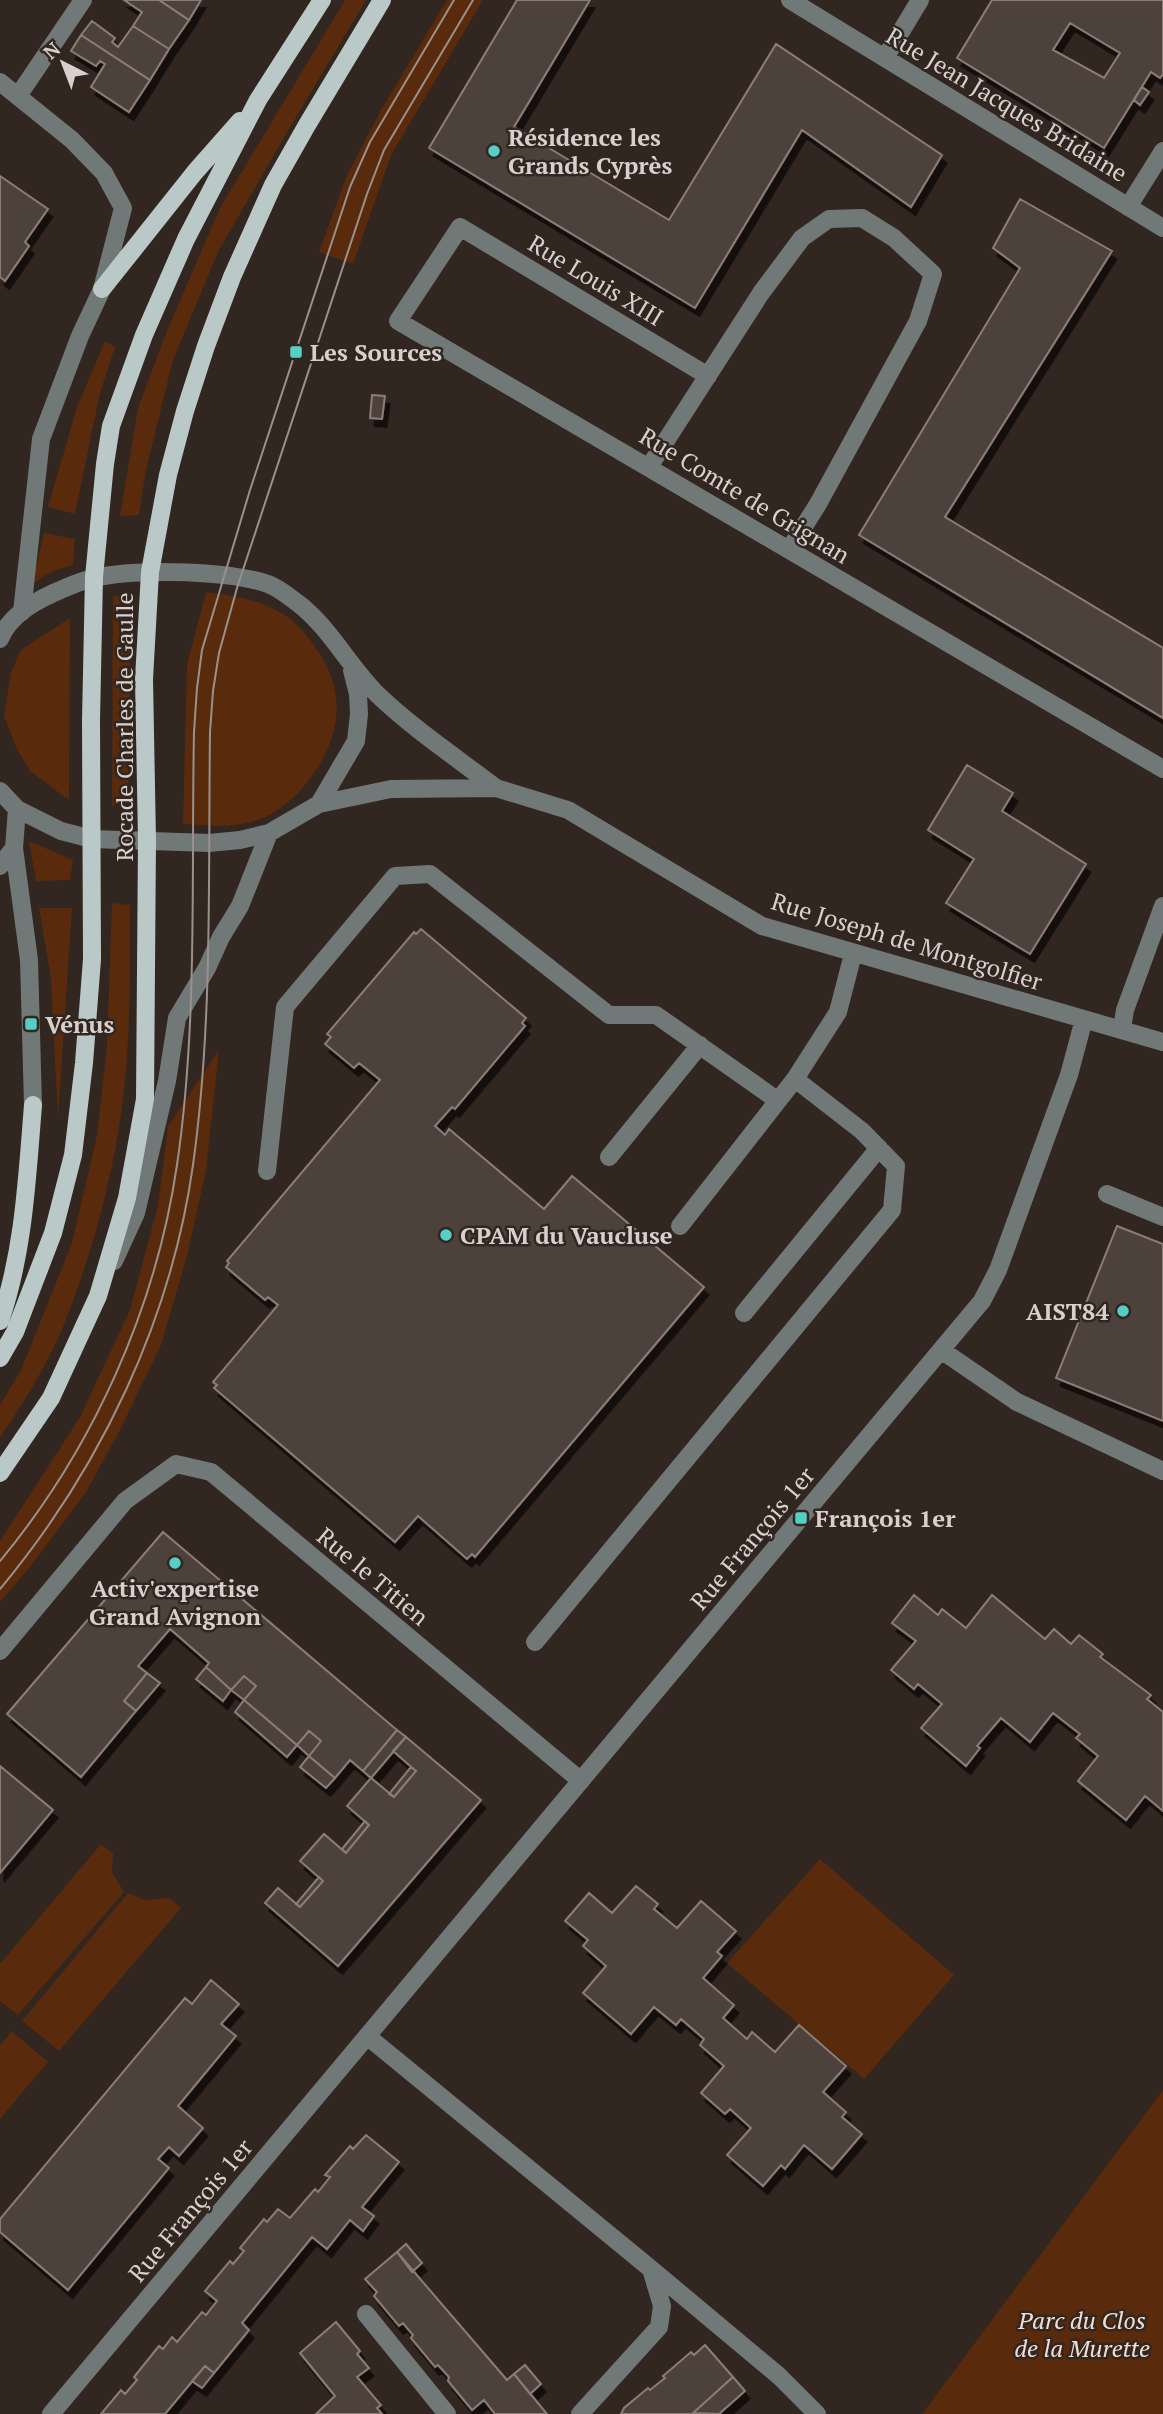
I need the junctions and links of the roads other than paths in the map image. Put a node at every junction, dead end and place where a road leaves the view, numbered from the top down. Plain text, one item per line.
1 (83, 0) edge
2 (322, 0) edge
3 (382, 0) edge
4 (790, 0) edge
5 (920, 0) edge
6 (885, 58) junction
7 (0, 82) edge
8 (19, 96) junction
9 (258, 100) junction
10 (1163, 150) edge
11 (1128, 207) junction
12 (460, 227) joint
13 (1163, 228) edge
14 (102, 289) junction
15 (708, 376) junction
16 (649, 467) junction
17 (789, 550) junction
18 (150, 572) junction
19 (94, 577) junction
20 (22, 612) junction
21 (0, 639) edge
22 (351, 666) junction
23 (1163, 769) edge
24 (496, 788) junction
25 (0, 791) edge
26 (319, 804) junction
27 (17, 809) junction
28 (269, 833) junction
29 (92, 839) junction
30 (147, 840) junction
31 (14, 848) junction
32 (0, 866) edge
33 (1163, 906) edge
34 (853, 954) junction
35 (1084, 1018) junction
36 (1122, 1029) junction
37 (1163, 1042) edge
38 (700, 1045) junction
39 (795, 1079) junction
40 (777, 1100) junction
41 (33, 1105) joint
42 (879, 1148) junction
43 (609, 1157) dead end
44 (267, 1171) dead end
45 (1107, 1194) dead end
46 (1163, 1217) edge
47 (680, 1226) dead end
48 (98, 1296) junction
49 (744, 1313) dead end
50 (0, 1321) edge
51 (941, 1350) junction
52 (0, 1358) edge
53 (1163, 1471) edge
54 (0, 1473) edge
55 (535, 1642) dead end
56 (0, 1651) edge
57 (581, 1781) junction
58 (367, 2036) junction
59 (651, 2269) junction
60 (366, 2314) dead end
61 (588, 2411) edge
62 (51, 2414) edge
63 (447, 2414) edge
64 (817, 2414) edge

1 - 8 street
2 - 9 main road, Rocade Charles de Gaulle
3 - 18 main road, Rocade Charles de Gaulle
4 - 6 street, Rue Jean Jacques Bridaine
5 - 6 street
6 - 11 street, Rue Jean Jacques Bridaine
7 - 8 street
8 - 14 street
9 - 14 main road
9 - 19 main road, Rocade Charles de Gaulle
10 - 11 street
11 - 13 street, Rue Jean Jacques Bridaine
12 - 15 street, Rue Louis XIII
12 - 16 street, Rue Comte de Grignan
14 - 20 street
15 - 16 street
15 - 17 street
16 - 17 street, Rue Comte de Grignan
17 - 23 street, Rue Comte de Grignan
18 - 19 street
18 - 22 street
18 - 30 main road, Rocade Charles de Gaulle
19 - 20 street
19 - 29 main road, Rocade Charles de Gaulle
20 - 21 street
22 - 24 street
22 - 26 street
24 - 26 street
24 - 34 street, Rue Joseph de Montgolfier
25 - 27 street
26 - 28 street
27 - 29 street
27 - 31 street
28 - 30 street
28 - 48 street
29 - 30 street
29 - 52 main road, Rocade Charles de Gaulle
30 - 48 main road, Rocade Charles de Gaulle
31 - 32 street
31 - 41 street
33 - 36 street
34 - 35 street, Rue Joseph de Montgolfier
34 - 39 street
35 - 36 street, Rue Joseph de Montgolfier
35 - 51 street, Rue François 1er
36 - 37 street, Rue Joseph de Montgolfier
38 - 40 street
38 - 43 street
38 - 44 street
39 - 40 street
39 - 42 street
40 - 47 street
41 - 50 main road
42 - 49 street
42 - 55 street
45 - 46 street
48 - 54 main road, Rocade Charles de Gaulle
51 - 53 street
51 - 57 street, Rue François 1er
56 - 57 street, Rue le Titien
57 - 58 street, Rue François 1er
58 - 59 street
58 - 62 street, Rue François 1er
59 - 61 street
59 - 64 street
60 - 63 street

